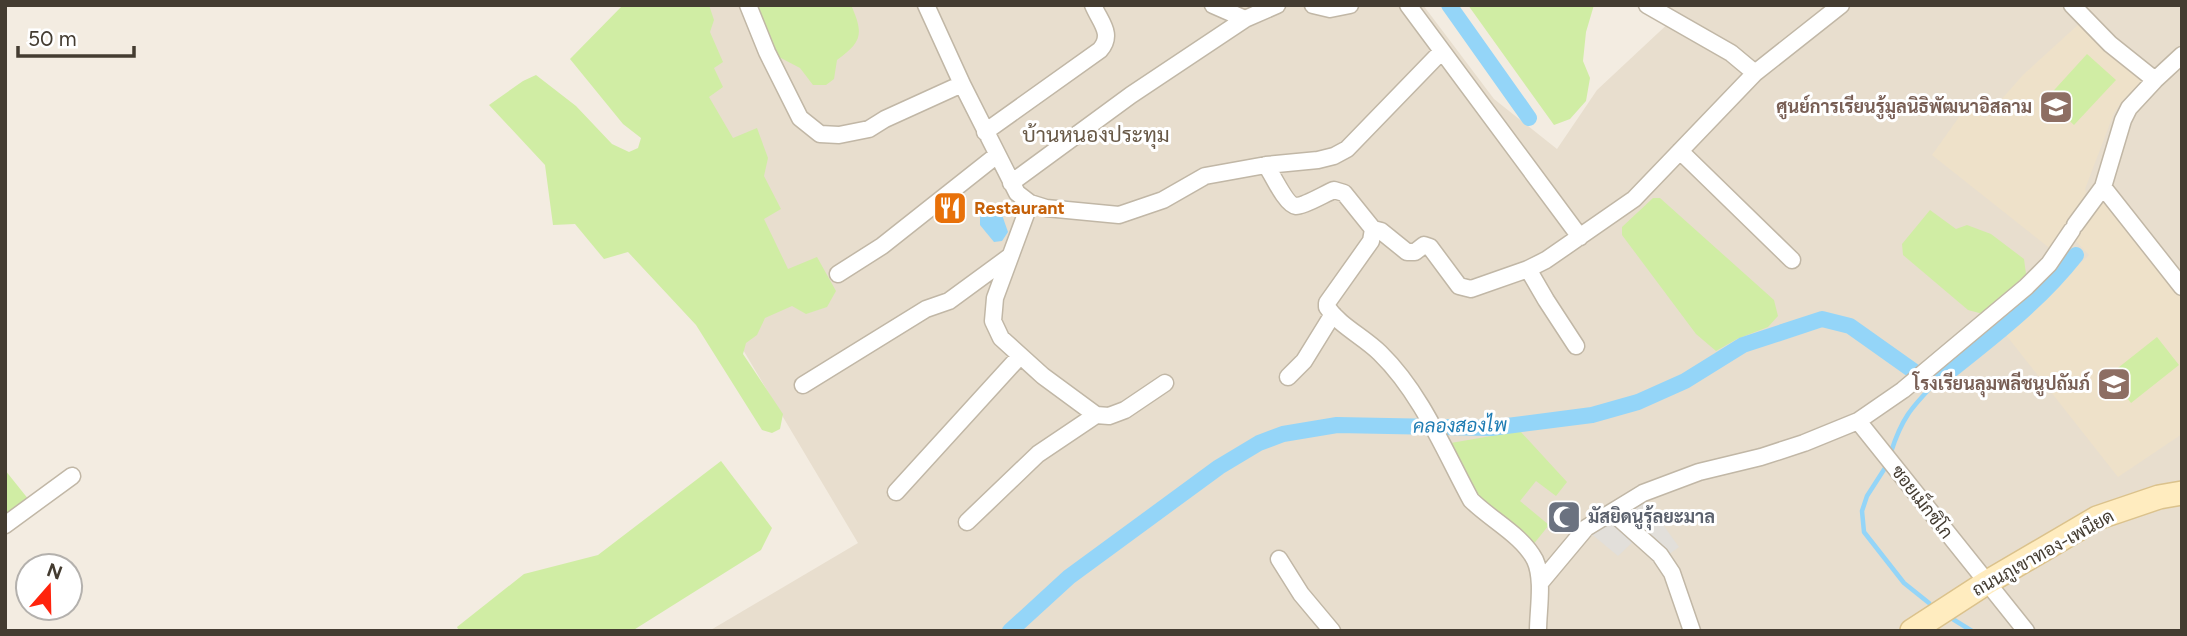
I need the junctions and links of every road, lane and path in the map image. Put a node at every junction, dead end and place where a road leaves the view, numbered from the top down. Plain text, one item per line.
1 (748, 5) edge
2 (926, 5) edge
3 (1093, 5) edge
4 (1213, 5) edge
5 (1277, 5) edge
6 (1313, 5) edge
7 (1350, 5) edge
8 (1408, 5) edge
9 (1647, 5) edge
10 (1841, 5) edge
11 (2072, 5) edge
12 (1245, 19) junction
13 (1441, 52) junction
14 (2182, 55) edge
15 (1755, 73) junction
16 (2155, 80) junction
17 (962, 84) junction
18 (985, 132) junction
19 (1681, 151) junction
20 (997, 155) junction
21 (1266, 164) junction
22 (1012, 183) junction
23 (2103, 187) junction
24 (1030, 202) junction
25 (1373, 229) junction
26 (1580, 237) junction
27 (1009, 257) junction
28 (1792, 260) dead end
29 (1528, 269) junction
30 (838, 274) dead end
31 (2182, 287) edge
32 (1333, 314) junction
33 (1576, 346) dead end
34 (1020, 356) junction
35 (1288, 377) dead end
36 (1165, 383) dead end
37 (803, 385) dead end
38 (1096, 415) junction
39 (1858, 421) junction
40 (72, 476) dead end
41 (897, 492) dead end
42 (2182, 493) edge
43 (1612, 512) junction
44 (967, 522) dead end
45 (5, 525) edge
46 (1279, 559) dead end
47 (1540, 583) junction
48 (1986, 583) junction
49 (1332, 631) edge
50 (1538, 631) edge
51 (1692, 631) edge
52 (1912, 631) edge
53 (2026, 631) edge

1 - 17 street
2 - 17 street
3 - 18 street
4 - 12 street
5 - 12 street
6 - 7 street
8 - 13 street
9 - 15 street
10 - 15 street
11 - 16 street
12 - 22 street
13 - 21 street
13 - 26 street
14 - 16 street
15 - 19 street
16 - 23 street
17 - 18 street
18 - 20 street
19 - 26 street
19 - 28 street
20 - 22 street
20 - 30 street
21 - 24 street
21 - 25 street
22 - 24 street
23 - 31 street
23 - 39 street
24 - 27 street
25 - 29 street
25 - 32 street
26 - 29 street
27 - 34 street
27 - 37 street
29 - 33 street
32 - 35 street
32 - 47 street
34 - 38 street
34 - 41 street
36 - 38 street
38 - 44 street
39 - 43 street
39 - 48 street, ซอยเม็กซิโก
40 - 45 street
42 - 48 street, ถนนภูเขาทอง-เพนียด
43 - 47 street
43 - 51 street
46 - 49 street
47 - 50 street
48 - 52 street, ถนนภูเขาทอง-เพนียด
48 - 53 street, ซอยเม็กซิโก

